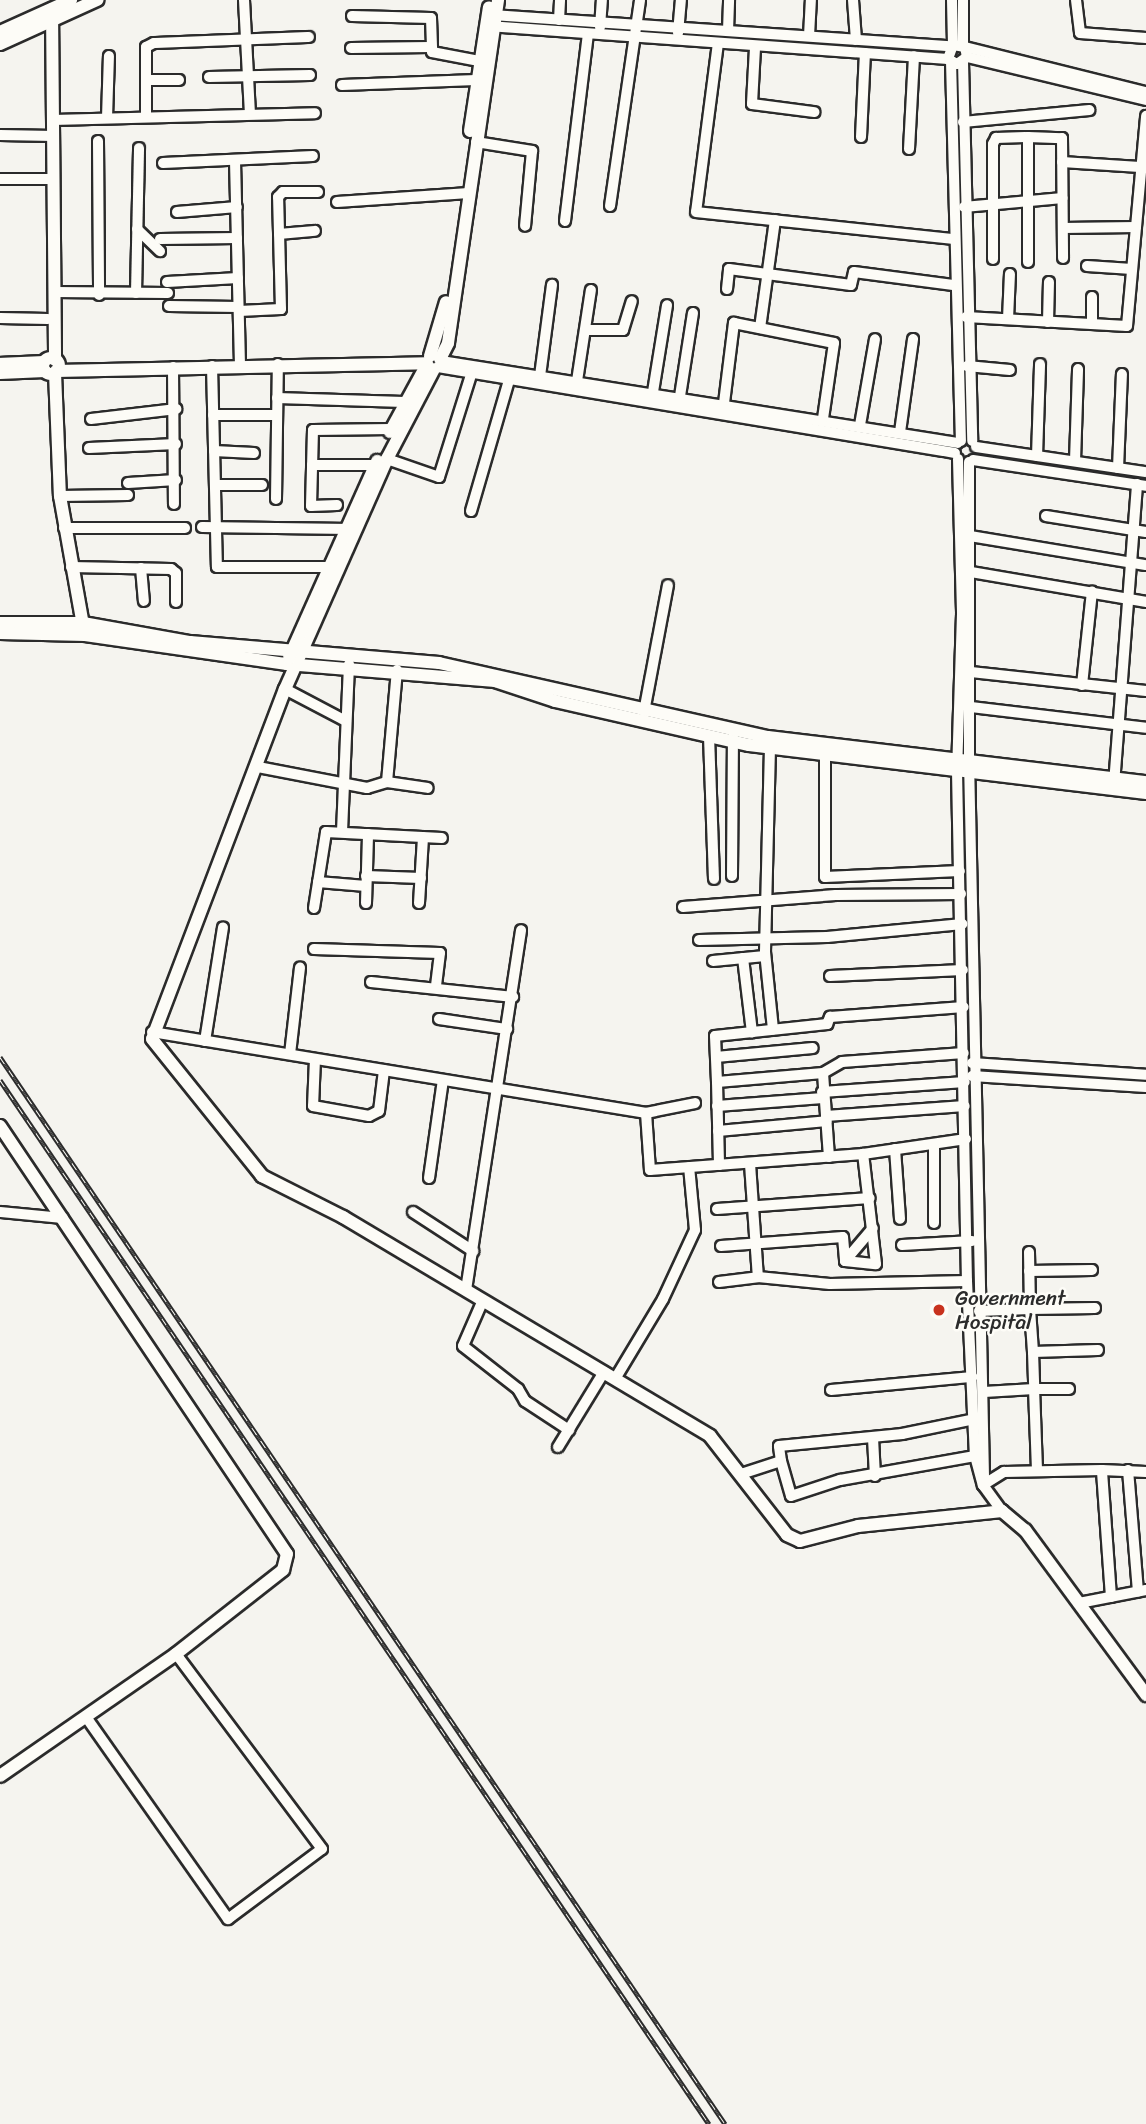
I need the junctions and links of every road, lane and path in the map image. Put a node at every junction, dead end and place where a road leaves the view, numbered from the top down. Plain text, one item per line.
1 (71, 0) edge
2 (97, 0) edge
3 (244, 0) edge
4 (490, 0) edge
5 (498, 0) edge
6 (560, 0) edge
7 (602, 0) edge
8 (640, 0) edge
9 (681, 0) edge
10 (729, 0) edge
11 (811, 0) edge
12 (853, 0) edge
13 (952, 0) edge
14 (963, 0) edge
15 (1076, 0) edge
16 (49, 16) junction
17 (352, 16) dead end
18 (559, 20) junction
19 (491, 21) junction
20 (600, 23) junction
21 (637, 25) junction
22 (678, 28) junction
23 (728, 31) junction
24 (0, 32) edge
25 (594, 34) junction
26 (775, 34) junction
27 (809, 36) junction
28 (309, 37) dead end
29 (636, 37) junction
30 (1146, 38) edge
31 (248, 39) junction
32 (677, 40) junction
33 (856, 40) junction
34 (718, 43) junction
35 (0, 44) edge
36 (351, 47) dead end
37 (430, 47) junction
38 (755, 47) junction
39 (774, 48) junction
40 (960, 50) junction
41 (865, 53) junction
42 (109, 56) dead end
43 (914, 56) junction
44 (950, 60) junction
45 (480, 61) junction
46 (310, 75) dead end
47 (250, 76) junction
48 (209, 77) dead end
49 (146, 79) junction
50 (179, 79) dead end
51 (476, 80) junction
52 (342, 85) dead end
53 (1146, 92) edge
54 (1146, 100) edge
55 (1089, 110) dead end
56 (814, 112) dead end
57 (250, 113) junction
58 (315, 113) dead end
59 (1146, 116) edge
60 (146, 117) junction
61 (107, 118) junction
62 (53, 120) junction
63 (963, 122) junction
64 (0, 135) edge
65 (50, 136) junction
66 (860, 137) dead end
67 (1025, 137) junction
68 (98, 141) dead end
69 (476, 142) junction
70 (139, 148) dead end
71 (909, 149) dead end
72 (313, 156) dead end
73 (235, 161) junction
74 (1062, 162) junction
75 (163, 163) dead end
76 (1140, 167) junction
77 (0, 179) edge
78 (48, 179) junction
79 (318, 192) dead end
80 (466, 193) junction
81 (1063, 198) junction
82 (337, 202) dead end
83 (1027, 202) junction
84 (994, 204) junction
85 (610, 206) dead end
86 (237, 207) junction
87 (964, 207) junction
88 (177, 212) dead end
89 (775, 220) junction
90 (565, 221) dead end
91 (525, 226) dead end
92 (1136, 227) junction
93 (1063, 228) junction
94 (137, 229) junction
95 (315, 231) dead end
96 (279, 234) junction
97 (237, 238) junction
98 (160, 239) dead end
99 (952, 239) junction
100 (160, 251) dead end
101 (1063, 258) dead end
102 (993, 259) dead end
103 (1028, 262) dead end
104 (1087, 266) dead end
105 (1132, 269) junction
106 (770, 274) junction
107 (1010, 275) dead end
108 (238, 278) junction
109 (1049, 282) dead end
110 (552, 285) dead end
111 (953, 285) junction
112 (727, 289) dead end
113 (591, 290) dead end
114 (55, 292) junction
115 (136, 293) junction
116 (99, 295) junction
117 (1092, 297) dead end
118 (632, 302) dead end
119 (667, 305) dead end
120 (169, 306) dead end
121 (239, 309) junction
122 (693, 313) dead end
123 (965, 317) junction
124 (0, 318) edge
125 (48, 319) junction
126 (1008, 319) junction
127 (1048, 322) junction
128 (1092, 324) junction
129 (760, 328) junction
130 (586, 330) junction
131 (875, 339) dead end
132 (914, 339) dead end
133 (240, 361) junction
134 (433, 362) junction
135 (0, 364) edge
136 (278, 364) junction
137 (1040, 364) dead end
138 (212, 366) junction
139 (967, 366) junction
140 (173, 367) junction
141 (51, 369) junction
142 (1078, 369) dead end
143 (1010, 370) dead end
144 (0, 373) edge
145 (471, 374) junction
146 (1122, 374) dead end
147 (540, 376) junction
148 (509, 380) junction
149 (577, 382) junction
150 (680, 396) junction
151 (653, 397) junction
152 (278, 398) junction
153 (404, 402) junction
154 (724, 403) junction
155 (176, 410) junction
156 (213, 415) junction
157 (277, 415) junction
158 (823, 418) junction
159 (91, 419) dead end
160 (860, 425) junction
161 (391, 429) junction
162 (900, 432) junction
163 (176, 444) junction
164 (89, 448) dead end
165 (214, 451) junction
166 (965, 451) junction
167 (254, 453) dead end
168 (1037, 456) junction
169 (1074, 461) junction
170 (381, 462) junction
171 (312, 465) junction
172 (1118, 468) junction
173 (1146, 472) edge
174 (176, 480) junction
175 (128, 483) dead end
176 (215, 485) junction
177 (262, 485) dead end
178 (1142, 485) edge
179 (128, 495) dead end
180 (60, 496) junction
181 (276, 499) dead end
182 (174, 504) dead end
183 (337, 505) dead end
184 (471, 510) dead end
185 (1045, 516) dead end
186 (202, 527) dead end
187 (214, 527) junction
188 (64, 528) junction
189 (185, 528) dead end
190 (352, 530) junction
191 (1133, 530) junction
192 (1146, 532) edge
193 (970, 536) junction
194 (1130, 563) junction
195 (1146, 565) edge
196 (71, 567) junction
197 (328, 567) junction
198 (141, 568) junction
199 (971, 572) junction
200 (668, 586) dead end
201 (1091, 592) junction
202 (1127, 599) junction
203 (144, 601) dead end
204 (176, 602) dead end
205 (1146, 602) edge
206 (0, 623) edge
207 (40, 626) junction
208 (84, 629) junction
209 (0, 633) edge
210 (294, 659) junction
211 (349, 662) junction
212 (397, 670) junction
213 (971, 672) junction
214 (1082, 685) junction
215 (286, 686) junction
216 (1120, 688) junction
217 (1146, 691) edge
218 (971, 707) junction
219 (644, 712) junction
220 (346, 721) junction
221 (1117, 725) junction
222 (1146, 728) edge
223 (709, 736) junction
224 (733, 736) junction
225 (770, 747) junction
226 (825, 754) junction
227 (963, 765) junction
228 (258, 767) junction
229 (343, 780) junction
230 (387, 782) junction
231 (1146, 782) edge
232 (1114, 783) junction
233 (428, 788) dead end
234 (1146, 793) edge
235 (342, 832) junction
236 (368, 834) junction
237 (423, 837) junction
238 (442, 838) dead end
239 (960, 871) junction
240 (732, 876) dead end
241 (421, 878) junction
242 (714, 879) dead end
243 (366, 881) junction
244 (318, 882) junction
245 (961, 894) junction
246 (366, 903) dead end
247 (419, 903) dead end
248 (765, 904) junction
249 (683, 907) dead end
250 (314, 908) dead end
251 (962, 925) junction
252 (223, 927) dead end
253 (521, 930) dead end
254 (765, 935) junction
255 (699, 940) dead end
256 (314, 949) dead end
257 (765, 956) junction
258 (743, 958) junction
259 (713, 961) dead end
260 (300, 968) dead end
261 (963, 970) junction
262 (830, 976) dead end
263 (372, 982) dead end
264 (436, 988) junction
265 (513, 997) junction
266 (964, 1007) junction
267 (439, 1019) dead end
268 (507, 1029) junction
269 (773, 1030) junction
270 (152, 1032) junction
271 (752, 1032) junction
272 (205, 1041) junction
273 (813, 1048) dead end
274 (290, 1054) junction
275 (716, 1057) junction
276 (965, 1058) junction
277 (315, 1059) junction
278 (976, 1063) junction
279 (384, 1070) junction
280 (823, 1073) junction
281 (1146, 1074) edge
282 (977, 1076) junction
283 (965, 1078) junction
284 (443, 1080) junction
285 (717, 1082) junction
286 (1146, 1087) edge
287 (500, 1089) junction
288 (823, 1095) junction
289 (695, 1104) dead end
290 (718, 1105) junction
291 (965, 1106) junction
292 (646, 1113) junction
293 (826, 1119) junction
294 (0, 1126) edge
295 (718, 1132) junction
296 (966, 1139) junction
297 (934, 1144) junction
298 (895, 1149) junction
299 (863, 1154) junction
300 (829, 1157) junction
301 (750, 1164) junction
302 (719, 1165) junction
303 (689, 1167) junction
304 (429, 1178) dead end
305 (870, 1198) junction
306 (753, 1204) junction
307 (717, 1209) dead end
308 (0, 1212) edge
309 (413, 1212) dead end
310 (63, 1218) junction
311 (900, 1219) dead end
312 (934, 1223) dead end
313 (873, 1228) junction
314 (967, 1241) junction
315 (979, 1241) junction
316 (755, 1243) junction
317 (902, 1245) dead end
318 (721, 1246) dead end
319 (473, 1251) junction
320 (1029, 1252) dead end
321 (845, 1261) junction
322 (1092, 1270) dead end
323 (1028, 1271) junction
324 (758, 1277) junction
325 (967, 1281) junction
326 (719, 1282) dead end
327 (466, 1290) junction
328 (483, 1300) junction
329 (1095, 1308) dead end
330 (1030, 1309) junction
331 (979, 1311) junction
332 (1098, 1350) dead end
333 (1032, 1352) junction
334 (609, 1375) junction
335 (972, 1377) junction
336 (1034, 1389) junction
337 (1069, 1389) dead end
338 (831, 1390) dead end
339 (984, 1391) junction
340 (975, 1419) junction
341 (569, 1430) junction
342 (873, 1438) junction
343 (558, 1447) dead end
344 (975, 1456) junction
345 (780, 1461) junction
346 (1037, 1470) junction
347 (1102, 1470) junction
348 (1128, 1470) junction
349 (1146, 1472) edge
350 (741, 1474) junction
351 (875, 1476) junction
352 (983, 1485) junction
353 (1002, 1511) junction
354 (1142, 1591) edge
355 (1111, 1597) junction
356 (1079, 1603) junction
357 (176, 1654) junction
358 (1146, 1695) edge
359 (86, 1717) junction
360 (0, 1776) edge

1 - 16 street
2 - 16 street
3 - 31 street
4 - 19 street
5 - 19 street
6 - 18 street
7 - 20 street
8 - 21 street
9 - 22 street
10 - 23 street
11 - 27 street
12 - 33 street
13 - 40 street
14 - 40 street
15 - 30 street
16 - 24 street
16 - 35 street
16 - 62 street
16 - 65 street
17 - 37 street
18 - 19 street
18 - 20 street
19 - 25 street
19 - 45 street
19 - 69 street
20 - 21 street
20 - 25 street
21 - 22 street
21 - 29 street
22 - 23 street
22 - 32 street
23 - 26 street
25 - 29 street
25 - 90 street
26 - 27 street
26 - 39 street
27 - 33 street
28 - 31 street
29 - 32 street
29 - 85 street
31 - 47 street
31 - 49 street
32 - 34 street
33 - 40 street
34 - 38 street
34 - 89 street
36 - 37 street
37 - 45 street
38 - 39 street
38 - 56 street
39 - 41 street
40 - 44 street
40 - 53 street
40 - 54 street
40 - 63 street
41 - 43 street
41 - 66 street
42 - 61 street
43 - 44 street
43 - 71 street
44 - 99 street
45 - 51 street
46 - 47 street
47 - 48 street
47 - 57 street
49 - 50 street
49 - 60 street
51 - 52 street
51 - 80 street
55 - 63 street
57 - 58 street
57 - 60 street
59 - 76 street
60 - 61 street
61 - 62 street
62 - 65 street
63 - 87 street
64 - 65 street
65 - 78 street
65 - 114 street
67 - 74 street
67 - 83 street
67 - 84 street
68 - 116 street
69 - 80 street
69 - 91 street
70 - 94 street
72 - 73 street
73 - 75 street
73 - 86 street
74 - 76 street
74 - 81 street
76 - 92 street
77 - 78 street
78 - 125 street
79 - 96 street
80 - 82 street
80 - 134 street
81 - 83 street
81 - 93 street
83 - 84 street
83 - 103 street
84 - 87 street
84 - 102 street
86 - 88 street
86 - 97 street
87 - 123 street
89 - 99 street
89 - 106 street
92 - 93 street
92 - 105 street
93 - 101 street
94 - 100 street
94 - 115 street
95 - 96 street
96 - 121 street
97 - 98 street
97 - 108 street
99 - 111 street
104 - 105 street
105 - 128 street
106 - 111 street
106 - 112 street
106 - 129 street
107 - 126 street
108 - 115 street
108 - 121 street
109 - 127 street
110 - 147 street
111 - 166 street
113 - 130 street
114 - 116 street
114 - 141 street
115 - 116 street
117 - 128 street
118 - 130 street
119 - 151 street
120 - 121 street
121 - 133 street
122 - 150 street
123 - 126 street
123 - 139 street
124 - 125 street
125 - 141 street
126 - 127 street
127 - 128 street
129 - 154 street
129 - 158 street
130 - 149 street
131 - 160 street
132 - 162 street
133 - 134 street
133 - 136 street
133 - 138 street
133 - 141 street
134 - 136 street
134 - 145 street
134 - 147 street
134 - 153 street
134 - 170 street
135 - 141 street
136 - 152 street
137 - 168 street
138 - 140 street
138 - 156 street
139 - 143 street
139 - 166 street
140 - 141 street
140 - 155 street
141 - 144 street
141 - 180 street
142 - 169 street
145 - 148 street
145 - 170 street
146 - 172 street
147 - 149 street
148 - 151 street
148 - 184 street
149 - 151 street
150 - 151 street
150 - 154 street
151 - 166 street
152 - 153 street
152 - 157 street
153 - 161 street
154 - 158 street
155 - 159 street
155 - 163 street
156 - 157 street
156 - 165 street
157 - 181 street
158 - 160 street
160 - 162 street
161 - 170 street
161 - 171 street
162 - 166 street
163 - 164 street
163 - 174 street
165 - 167 street
165 - 176 street
166 - 168 street
166 - 178 street
166 - 193 street
166 - 227 street
168 - 169 street
169 - 172 street
170 - 171 street
170 - 190 street
171 - 183 street
172 - 173 street
174 - 175 street
174 - 182 street
176 - 177 street
176 - 187 street
178 - 191 street
179 - 180 street
180 - 188 street
185 - 191 street
186 - 187 street
187 - 190 street
187 - 197 street
188 - 189 street
188 - 196 street
190 - 197 street
190 - 210 street
191 - 192 street
191 - 194 street
193 - 194 street
193 - 199 street
194 - 195 street
194 - 202 street
196 - 198 street
196 - 208 street
197 - 210 street
198 - 203 street
198 - 204 street
199 - 201 street
199 - 213 street
200 - 219 street
201 - 202 street
201 - 214 street
202 - 205 street
202 - 216 street
206 - 207 street
207 - 208 street
207 - 209 street
208 - 210 street
210 - 211 street
210 - 215 street
211 - 212 street
211 - 219 street
211 - 220 street
212 - 223 street
212 - 230 street
213 - 214 street
213 - 218 street
214 - 216 street
215 - 220 street
215 - 228 street
216 - 217 street
216 - 221 street
218 - 221 street
218 - 227 street
219 - 224 street
220 - 229 street
221 - 222 street
221 - 232 street
223 - 224 street
223 - 242 street
224 - 225 street
224 - 227 street
224 - 240 street
225 - 226 street
225 - 248 street
226 - 227 street
226 - 239 street
227 - 232 street
227 - 239 street
227 - 278 street
228 - 229 street
228 - 270 street
229 - 230 street
229 - 235 street
230 - 233 street
231 - 232 street
232 - 234 street
235 - 236 street
235 - 244 street
236 - 237 street
236 - 243 street
237 - 238 street
237 - 241 street
239 - 245 street
241 - 243 street
241 - 247 street
243 - 244 street
243 - 246 street
244 - 250 street
245 - 248 street
245 - 251 street
248 - 249 street
248 - 254 street
251 - 254 street
251 - 261 street
252 - 272 street
253 - 265 street
254 - 255 street
254 - 257 street
256 - 264 street
257 - 258 street
257 - 269 street
258 - 259 street
258 - 271 street
260 - 274 street
261 - 262 street
261 - 266 street
263 - 264 street
264 - 265 street
265 - 268 street
266 - 269 street
266 - 276 street
267 - 268 street
268 - 287 street
269 - 271 street
270 - 272 street
270 - 327 street
271 - 275 street
272 - 274 street
273 - 275 street
274 - 277 street
275 - 285 street
276 - 278 street
276 - 280 street
276 - 283 street
277 - 279 street
277 - 279 street
278 - 281 street
278 - 282 street
279 - 284 street
280 - 285 street
280 - 288 street
282 - 283 street
282 - 286 street
282 - 315 street
283 - 288 street
283 - 291 street
284 - 287 street
284 - 304 street
285 - 290 street
287 - 292 street
287 - 319 street
288 - 290 street
288 - 293 street
289 - 292 street
290 - 295 street
291 - 293 street
291 - 296 street
292 - 303 street
293 - 295 street
293 - 300 street
294 - 310 street
295 - 302 street
296 - 297 street
296 - 314 street
297 - 298 street
297 - 312 street
298 - 299 street
298 - 311 street
299 - 300 street
299 - 305 street
300 - 301 street
301 - 302 street
301 - 306 street
302 - 303 street
303 - 334 street
305 - 306 street
305 - 313 street
306 - 307 street
306 - 316 street
308 - 310 street
309 - 319 street
310 - 357 street
313 - 321 street
313 - 321 street
314 - 315 street
314 - 317 street
314 - 325 street
315 - 331 street
316 - 318 street
316 - 321 street
316 - 324 street
319 - 327 street
320 - 323 street
322 - 323 street
323 - 330 street
324 - 325 street
324 - 326 street
325 - 335 street
327 - 328 street
328 - 334 street
328 - 341 street
329 - 330 street
330 - 331 street
330 - 333 street
331 - 339 street
332 - 333 street
333 - 336 street
334 - 341 street
334 - 350 street
335 - 338 street
335 - 340 street
336 - 337 street
336 - 339 street
336 - 346 street
339 - 352 street
340 - 342 street
340 - 344 street
341 - 343 street
342 - 345 street
342 - 351 street
344 - 351 street
344 - 352 street
345 - 350 street
345 - 351 street
346 - 347 street
346 - 352 street
347 - 348 street
347 - 355 street
348 - 349 street
348 - 354 street
350 - 353 street
352 - 353 street
353 - 356 street
354 - 355 street
355 - 356 street
356 - 358 street
357 - 359 street
357 - 359 street
359 - 360 street

